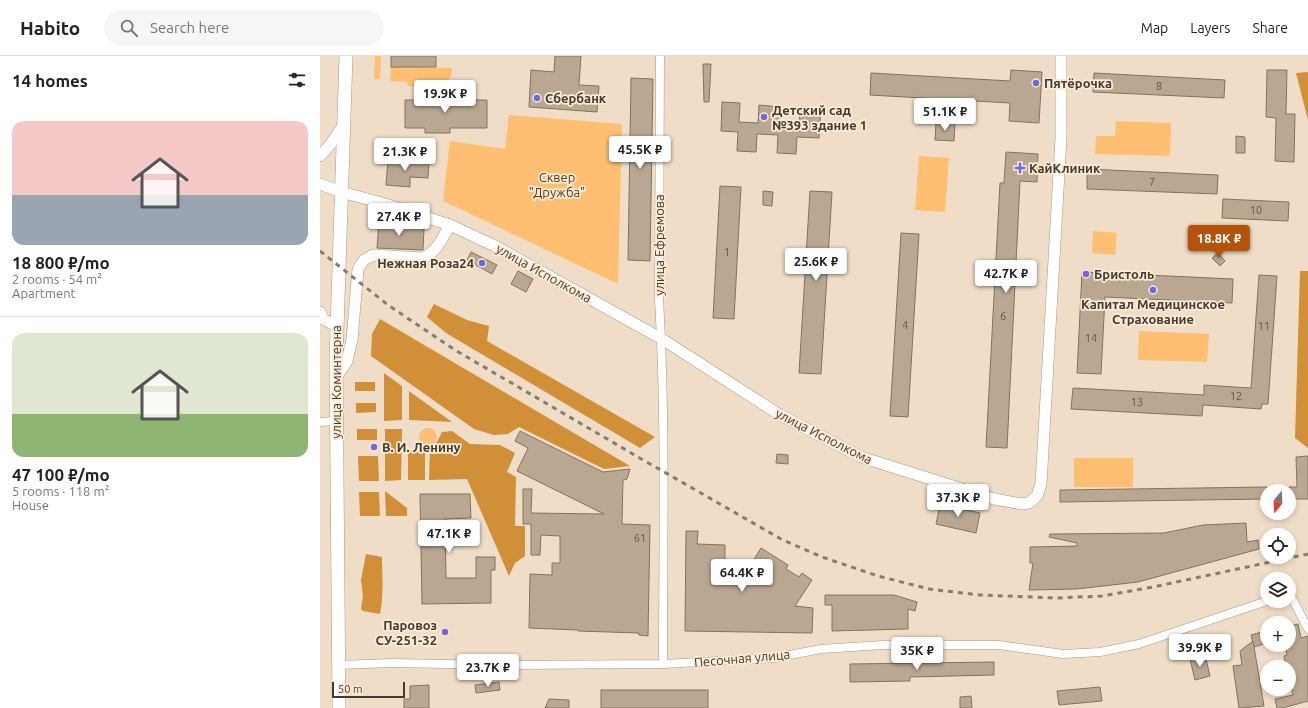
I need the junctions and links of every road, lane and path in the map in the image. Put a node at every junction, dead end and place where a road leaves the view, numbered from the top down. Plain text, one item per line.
1 (346, 56) edge
2 (660, 56) edge
3 (1061, 56) edge
4 (344, 124) junction
5 (320, 156) edge
6 (320, 184) edge
7 (341, 192) junction
8 (450, 225) junction
9 (320, 312) edge
10 (336, 326) junction
11 (662, 339) junction
12 (336, 378) junction
13 (335, 420) junction
14 (320, 422) edge
15 (1260, 603) edge
16 (1296, 607) edge
17 (1308, 629) edge
18 (338, 664) junction
19 (663, 664) junction
20 (339, 708) edge

1 - 4 main road, улица Коминтерна
2 - 11 street, улица Ефремова
3 - 11 street, улица Исполкома
4 - 5 street
4 - 7 main road, улица Коминтерна
6 - 7 street, улица Исполкома
7 - 8 street, улица Исполкома
7 - 10 main road, улица Коминтерна
8 - 11 street, улица Исполкома
8 - 12 street
9 - 10 street
10 - 12 main road, улица Коминтерна
11 - 19 street, улица Ефремова
12 - 13 main road, улица Коминтерна
13 - 14 street
13 - 18 main road, улица Коминтерна
15 - 19 street, Песочная улица
16 - 17 street
18 - 19 street, Песочная улица
18 - 20 main road, улица Коминтерна

